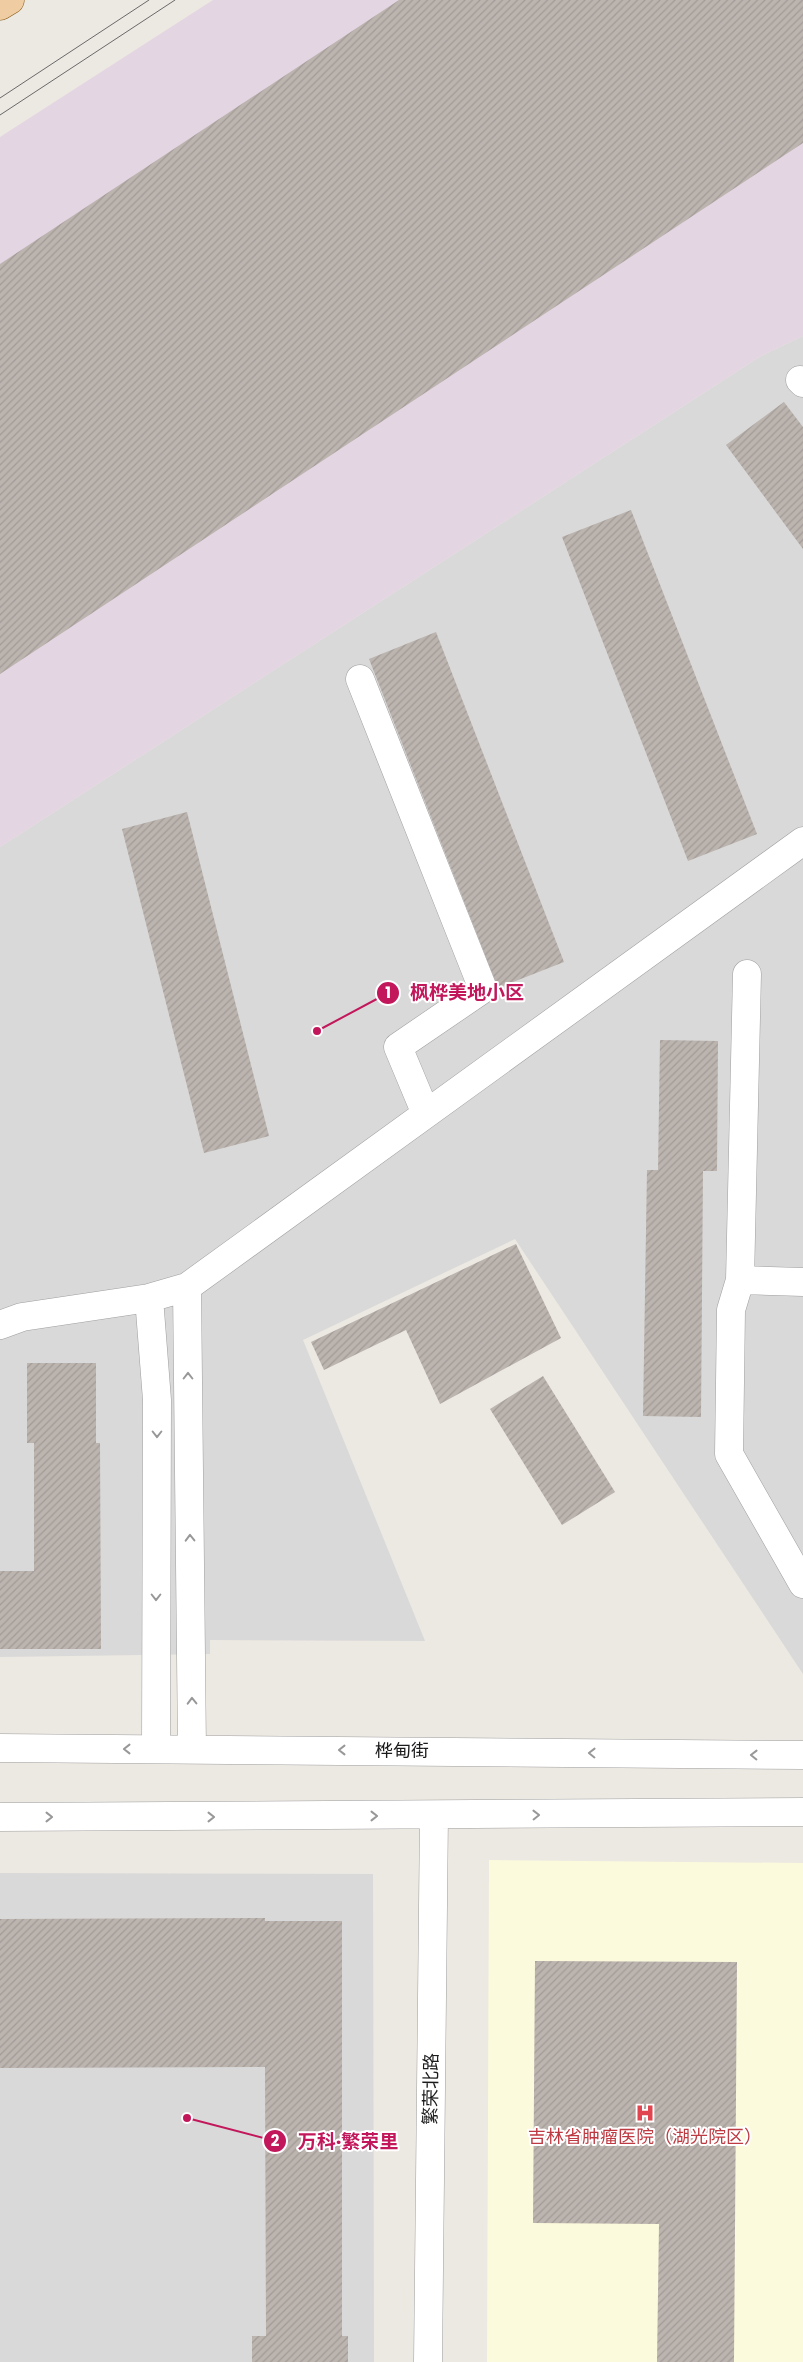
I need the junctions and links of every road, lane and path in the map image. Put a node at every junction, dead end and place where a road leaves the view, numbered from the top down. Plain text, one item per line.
1 (10, 0) edge
2 (0, 6) edge
3 (360, 679) dead end
4 (803, 841) edge
5 (747, 974) dead end
6 (426, 1114) junction
7 (740, 1280) junction
8 (803, 1282) edge
9 (187, 1287) junction
10 (149, 1298) junction
11 (0, 1325) edge
12 (803, 1584) edge
13 (0, 1748) edge
14 (156, 1749) junction
15 (192, 1749) junction
16 (803, 1755) edge
17 (803, 1812) edge
18 (434, 1816) junction
19 (0, 1817) edge
20 (428, 2362) edge

1 - 2 main road
3 - 6 street
4 - 6 street
5 - 7 street
6 - 9 street
7 - 8 street
7 - 12 street
9 - 10 street
15 -> 9 street
10 - 11 street
10 -> 14 street
14 -> 13 street, 桦甸街
14 - 15 street, 桦甸街
16 -> 15 street, 桦甸街
18 -> 17 street
19 -> 18 street
18 - 20 street, 繁荣北路

